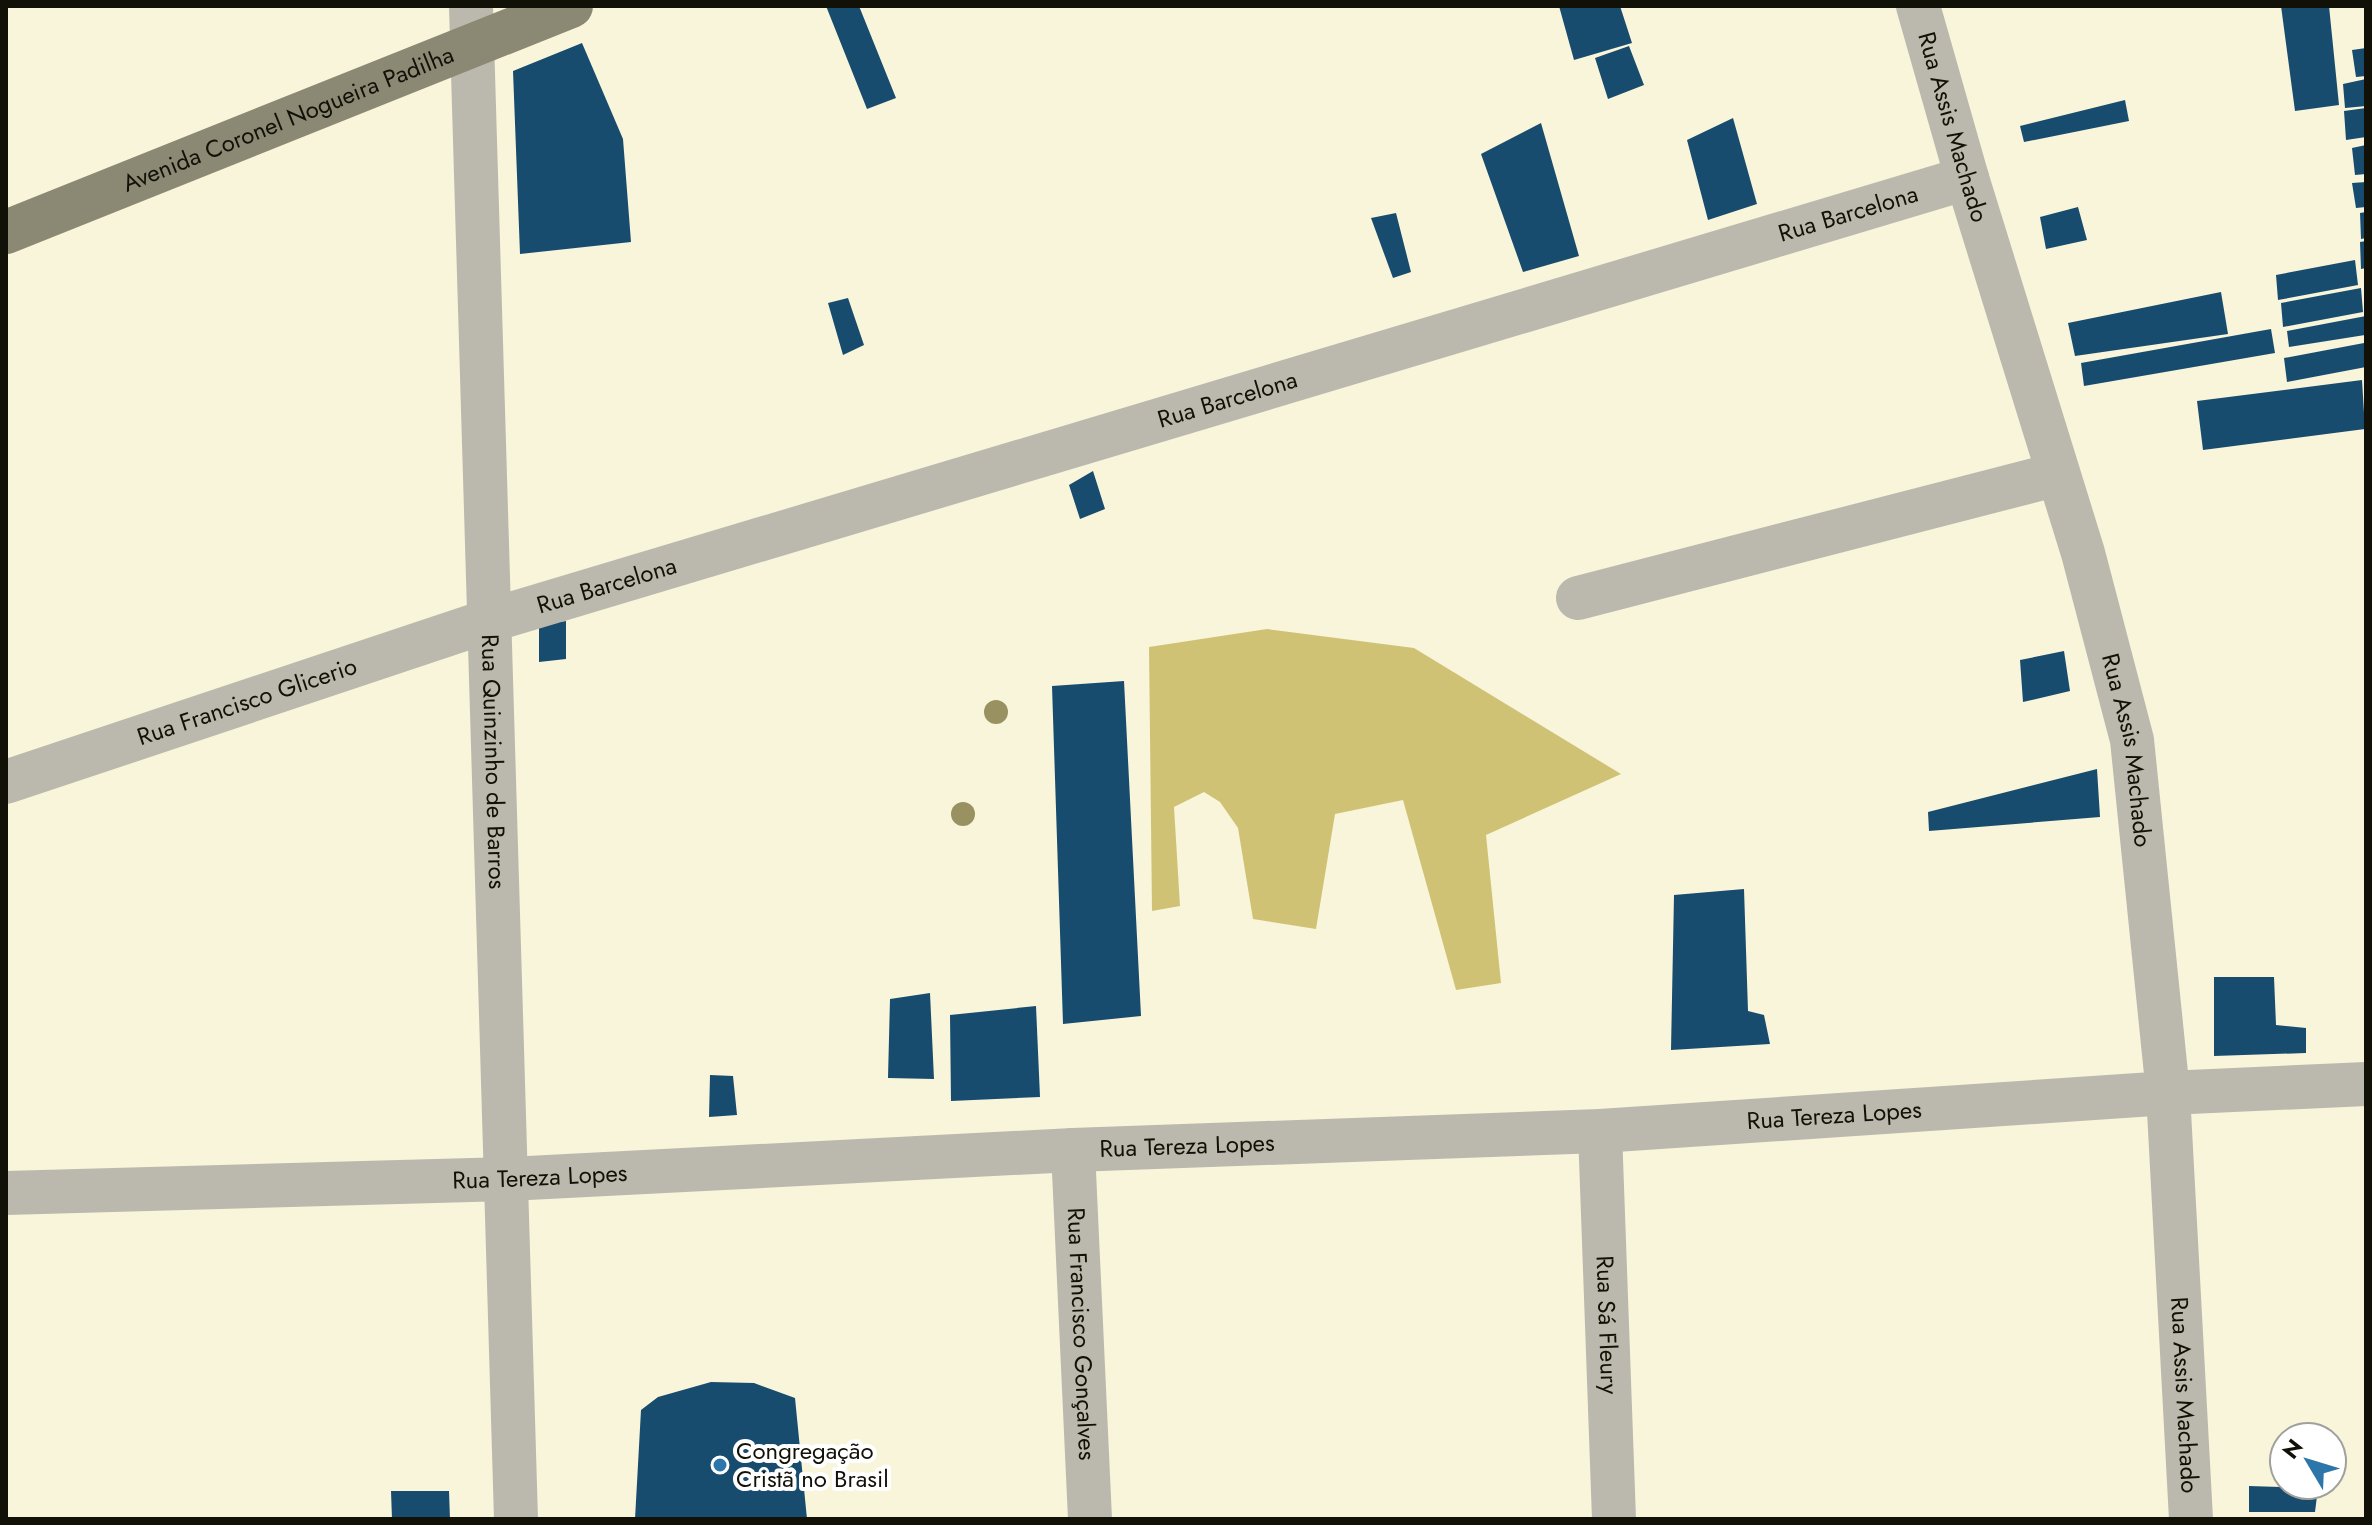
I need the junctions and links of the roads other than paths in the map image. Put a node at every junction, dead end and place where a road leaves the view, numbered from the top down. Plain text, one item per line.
1 (571, 6) edge
2 (1918, 6) edge
3 (472, 26) edge
4 (1967, 178) junction
5 (6, 232) edge
6 (2058, 474) junction
7 (1578, 598) dead end
8 (488, 621) junction
9 (6, 782) edge
10 (2366, 1084) edge
11 (2168, 1093) junction
12 (1600, 1131) junction
13 (1073, 1150) junction
14 (508, 1179) junction
15 (6, 1193) edge
16 (516, 1519) edge
17 (1090, 1519) edge
18 (1614, 1519) edge
19 (2191, 1519) edge

1 - 3 main road, Avenida Coronel Nogueira Padilha
2 - 4 street, Rua Assis Machado
3 - 5 main road, Avenida Coronel Nogueira Padilha
3 - 8 street, Rua Quinzinho de Barros
4 - 6 street, Rua Assis Machado
4 - 8 street, Rua Barcelona
6 - 7 street
6 - 11 street, Rua Assis Machado
8 - 9 street, Rua Francisco Glicerio
8 - 14 street, Rua Quinzinho de Barros
10 - 11 street, Rua Tereza Lopes
11 - 12 street, Rua Tereza Lopes
11 - 19 street, Rua Assis Machado
12 - 13 street, Rua Tereza Lopes
12 - 18 street, Rua Sá Fleury
13 - 14 street, Rua Tereza Lopes
13 - 17 street, Rua Francisco Gonçalves
14 - 15 street, Rua Tereza Lopes
14 - 16 street, Rua Quinzinho de Barros

